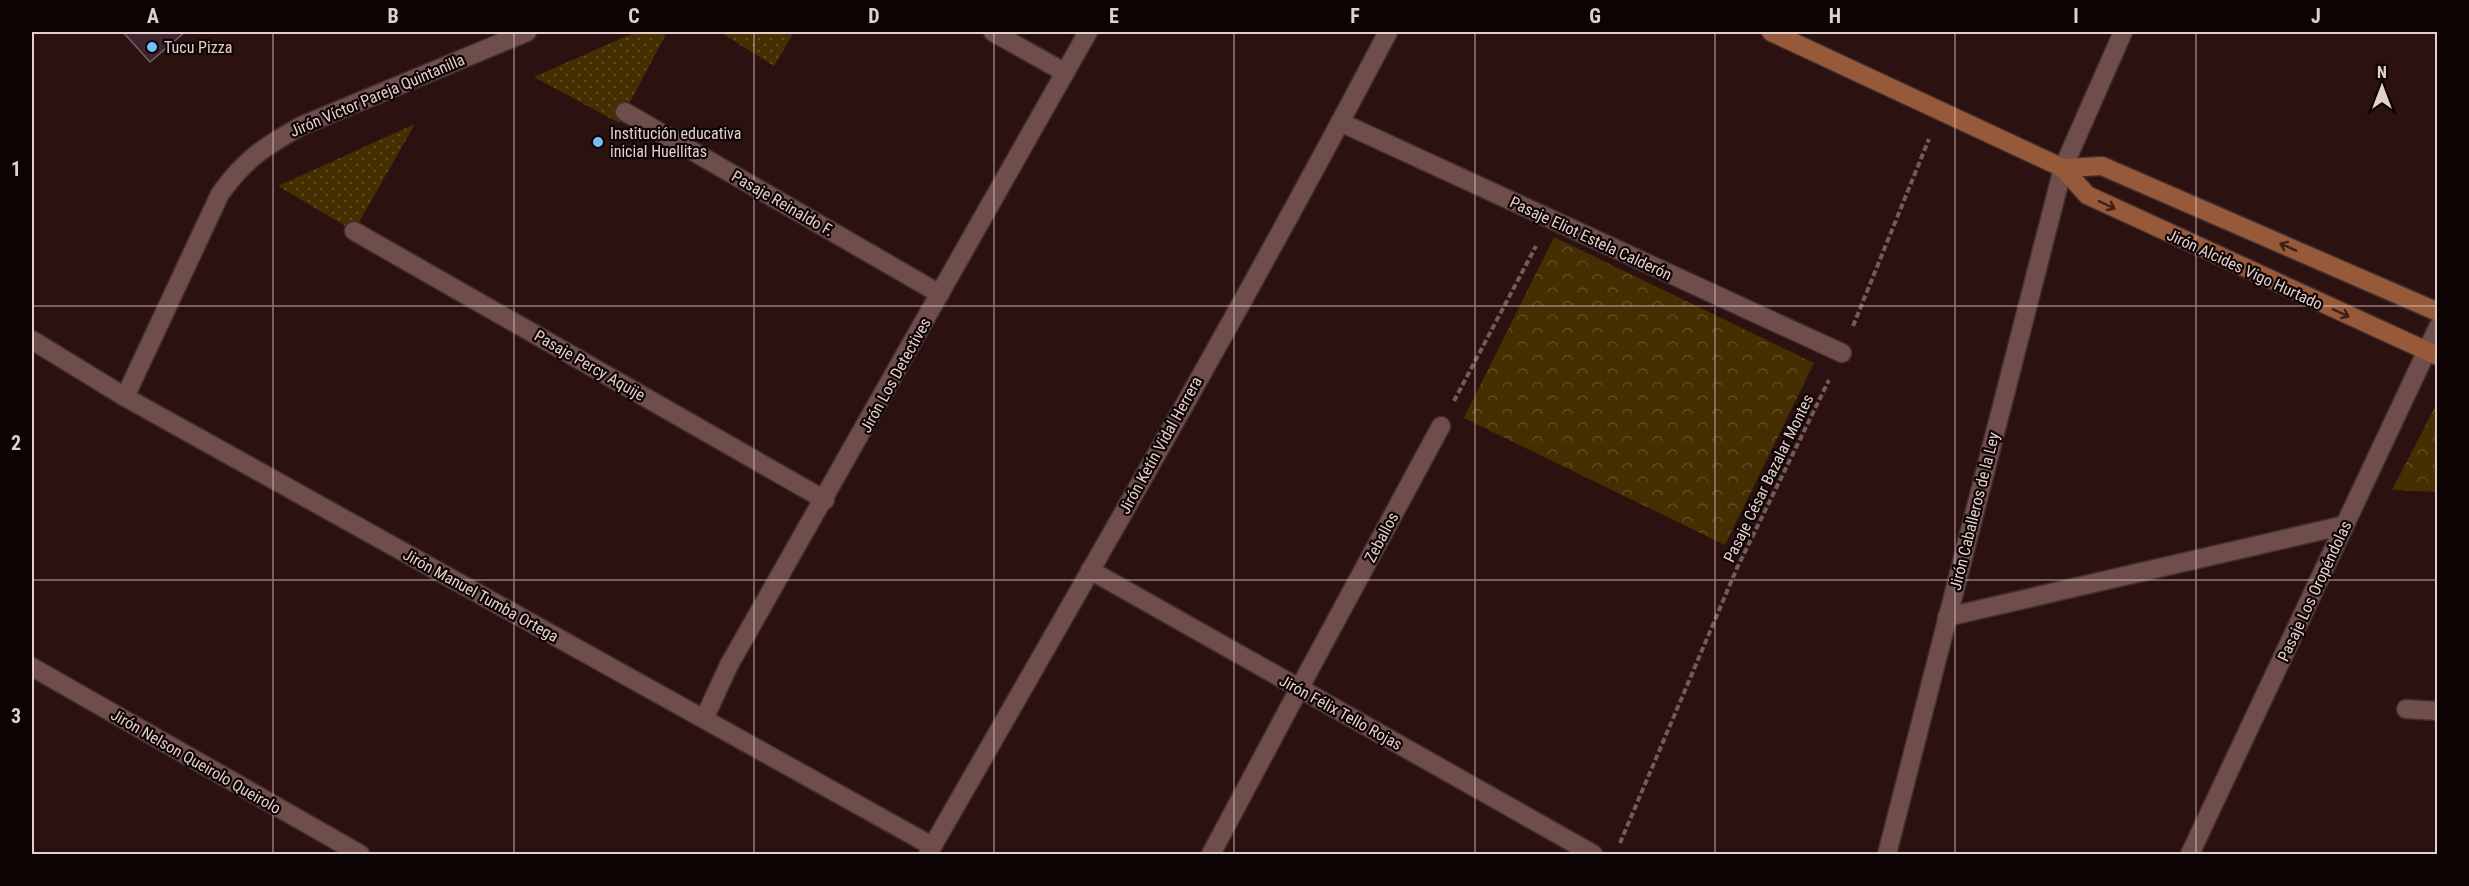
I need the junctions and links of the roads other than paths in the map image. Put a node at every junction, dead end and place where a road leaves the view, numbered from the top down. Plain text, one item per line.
1 (527, 32) edge
2 (993, 32) edge
3 (1088, 32) edge
4 (1388, 32) edge
5 (1771, 32) edge
6 (2123, 32) edge
7 (1064, 72) junction
8 (625, 112) dead end
9 (1340, 122) junction
10 (2062, 168) junction
11 (354, 231) dead end
12 (940, 294) junction
13 (2438, 312) edge
14 (2438, 327) edge
15 (32, 340) edge
16 (1842, 353) road end
17 (2432, 354) edge
18 (124, 397) junction
19 (1441, 426) road end
20 (825, 500) junction
21 (2345, 525) junction
22 (1090, 570) junction
23 (1947, 617) junction
24 (32, 667) edge
25 (1299, 689) junction
26 (2406, 709) dead end
27 (2438, 711) edge
28 (704, 719) junction
29 (930, 850) edge
30 (360, 855) edge
31 (1211, 855) edge
32 (1593, 855) edge
33 (1887, 855) edge
34 (2190, 855) edge

1 - 18 street, Jirón Víctor Pareja Quintanilla
2 - 7 street
3 - 7 street, Jirón Los Detectives
4 - 9 street, Jirón Ketín Vidal Herrera
5 - 10 street, Jirón Alcides Vigo Hurtado
6 - 10 street, Jirón Caballeros de la Ley
7 - 12 street, Jirón Los Detectives
8 - 12 street, Pasaje Reinaldo F.
9 - 16 street, Pasaje Eliot Estela Calderón
9 - 22 street, Jirón Ketín Vidal Herrera
13 -> 10 street, Jirón Alcides Vigo Hurtado
10 -> 17 street, Jirón Alcides Vigo Hurtado
10 - 23 street, Jirón Caballeros de la Ley
11 - 20 street, Pasaje Percy Aquije
12 - 20 street, Jirón Los Detectives
14 - 17 street, Pasaje Los Oropéndolas
15 - 18 street, Jirón Manuel Tumba Ortega
17 - 21 street, Pasaje Los Oropéndolas
18 - 28 street, Jirón Manuel Tumba Ortega
19 - 25 street, Zeballos
20 - 28 street, Jirón Los Detectives
21 - 23 street
21 - 34 street, Pasaje Los Oropéndolas
22 - 25 street, Jirón Félix Tello Rojas
22 - 29 street, Jirón Ketín Vidal Herrera
23 - 33 street, Jirón Caballeros de la Ley
24 - 30 street, Jirón Nelson Queirolo Queirolo
25 - 31 street, Zeballos
25 - 32 street, Jirón Félix Tello Rojas
26 - 27 street
28 - 29 street, Jirón Manuel Tumba Ortega

